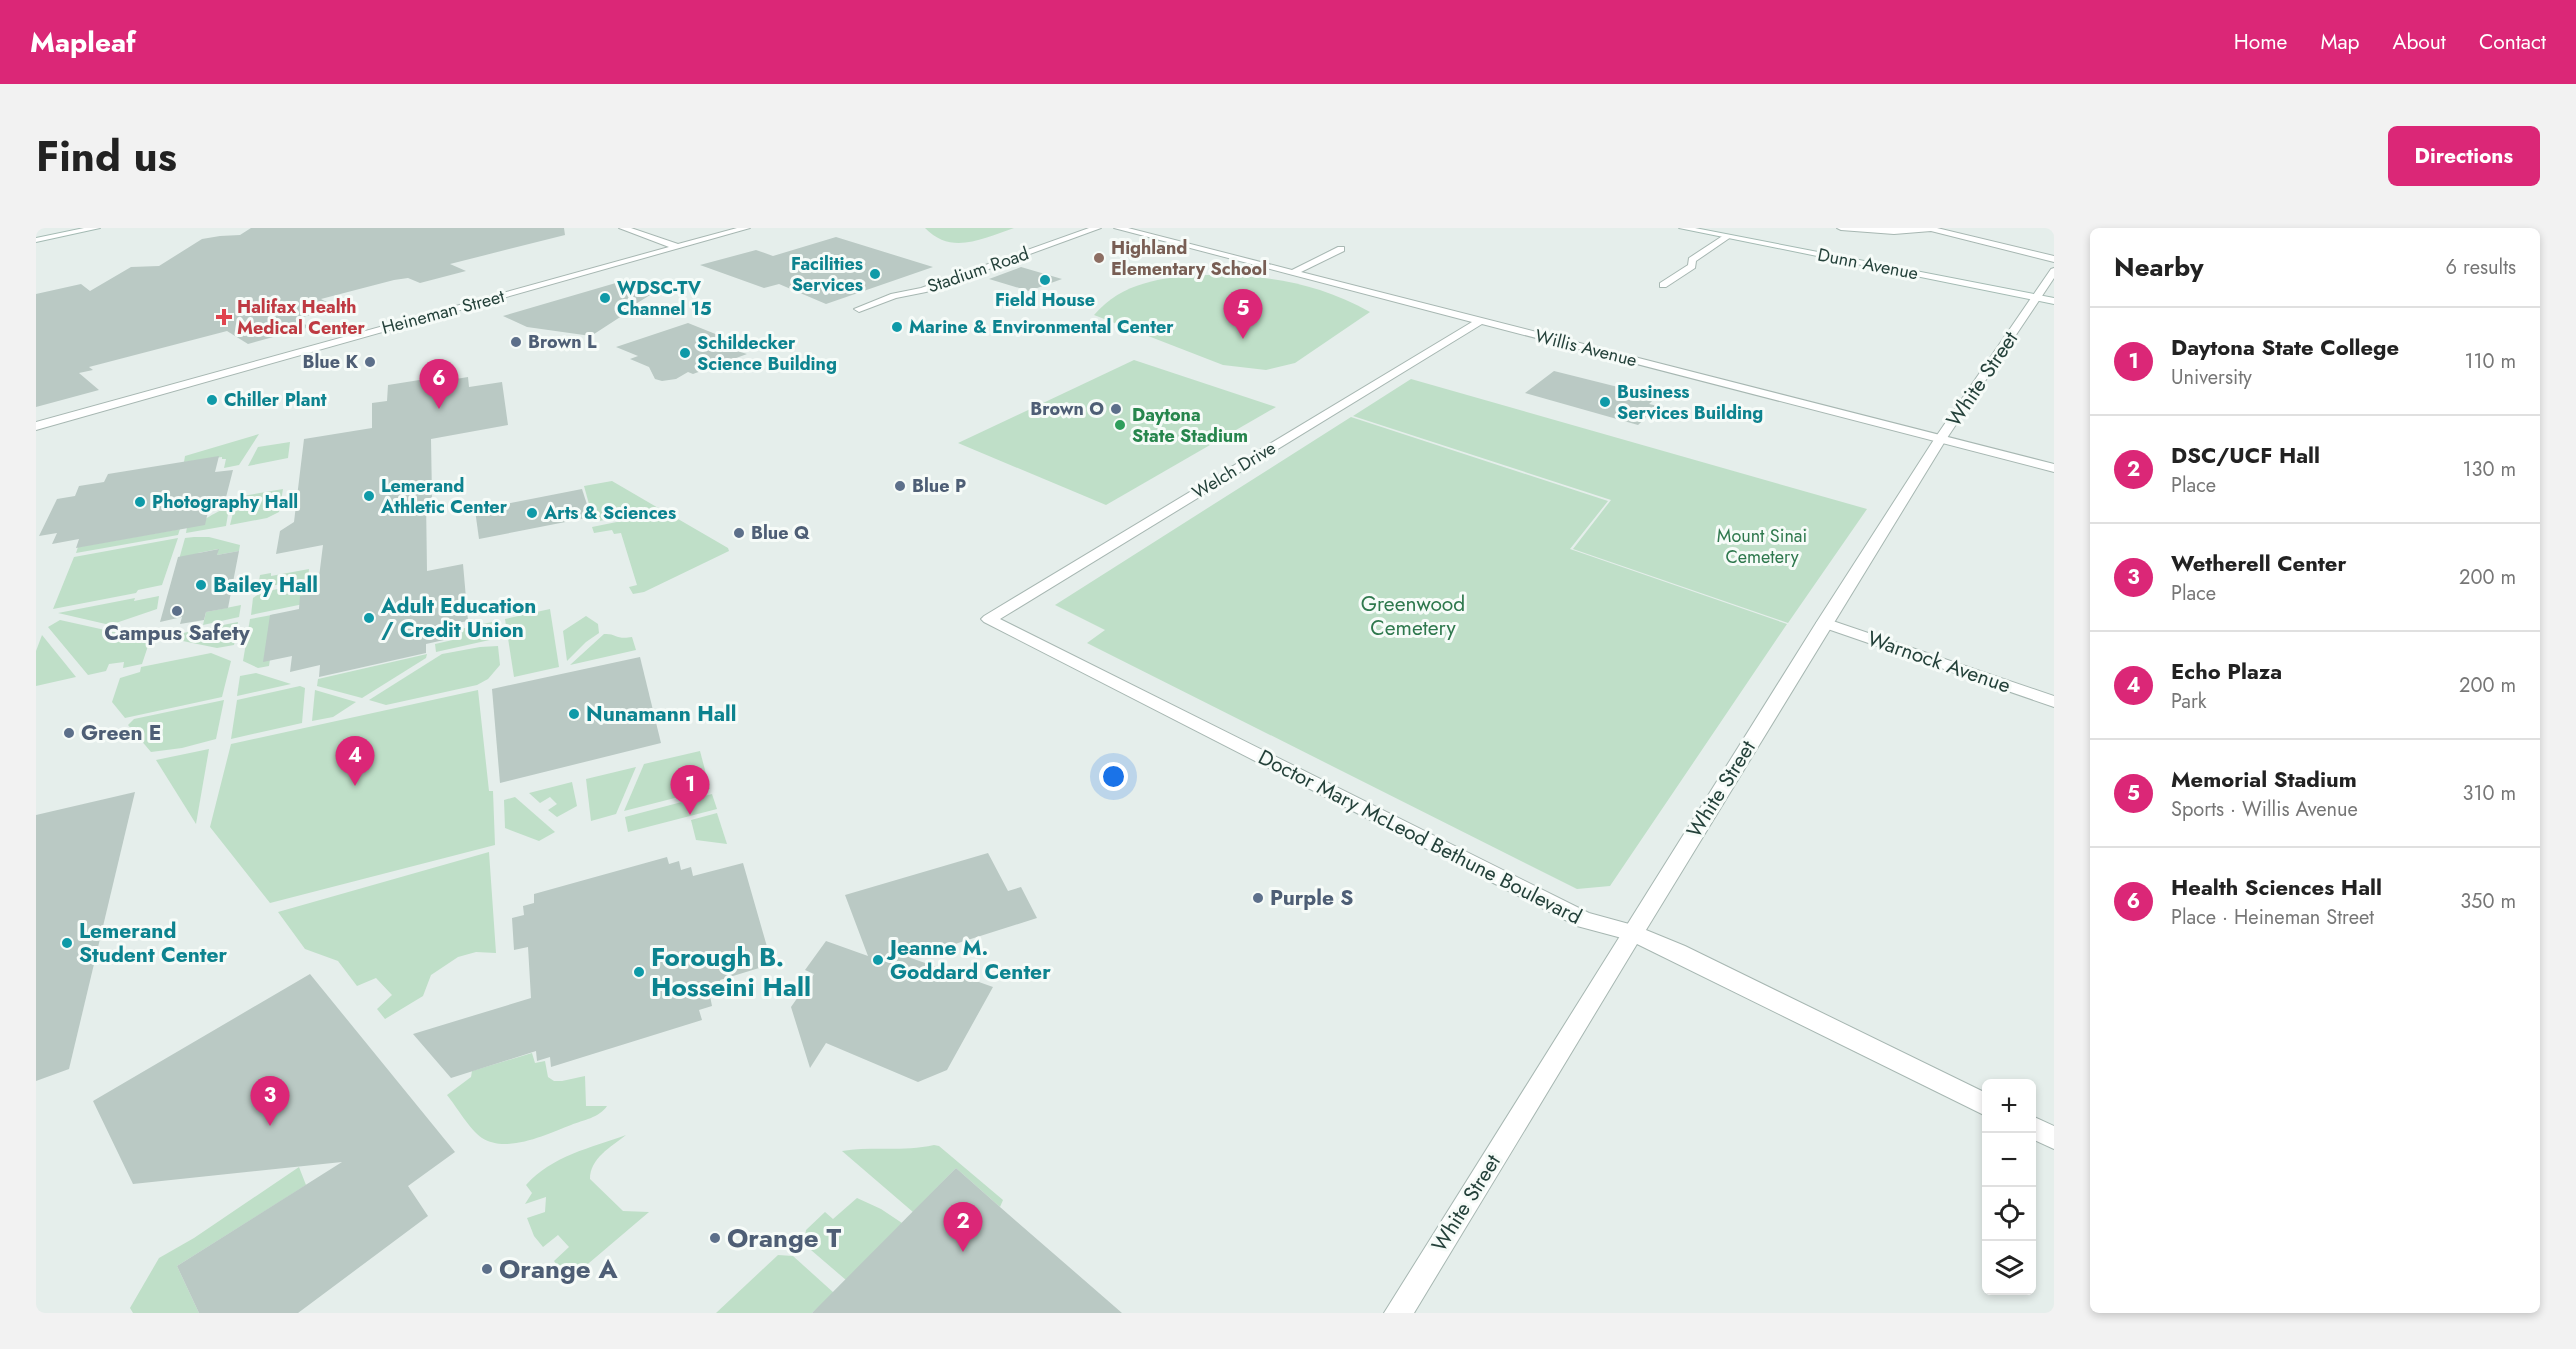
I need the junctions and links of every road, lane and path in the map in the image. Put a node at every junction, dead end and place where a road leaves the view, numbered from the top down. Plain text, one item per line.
1 (96, 228) edge
2 (623, 228) edge
3 (746, 228) edge
4 (1097, 228) edge
5 (1118, 228) edge
6 (1683, 228) edge
7 (1841, 228) edge
8 (1929, 228) edge
9 (1727, 237) junction
10 (36, 240) edge
11 (677, 247) junction
12 (1341, 249) dead end
13 (2054, 259) edge
14 (2054, 271) edge
15 (1293, 273) junction
16 (1663, 285) dead end
17 (2037, 297) junction
18 (2054, 300) edge
19 (859, 309) dead end
20 (1479, 322) junction
21 (36, 426) edge
22 (1941, 438) junction
23 (2054, 468) edge
24 (989, 619) joint
25 (1824, 623) junction
26 (2054, 702) edge
27 (1633, 933) junction
28 (1982, 1103) edge
29 (2036, 1129) edge
30 (2054, 1138) edge
31 (1398, 1313) edge

1 - 10 street
2 - 11 street
3 - 11 street, Heineman Street
4 - 19 street, Stadium Road
5 - 15 street, Willis Avenue
6 - 9 street, Dunn Avenue
7 - 8 street
8 - 13 street
9 - 16 street
9 - 17 street, Dunn Avenue
11 - 21 street, Heineman Street
12 - 15 street
14 - 17 street, White Street
15 - 20 street, Willis Avenue
17 - 18 street, Dunn Avenue
17 - 22 street, White Street
20 - 22 street, Willis Avenue
20 - 24 street, Welch Drive
22 - 23 street, Willis Avenue
22 - 25 street, White Street
24 - 27 street, Doctor Mary McLeod Bethune Boulevard
25 - 26 street, Warnock Avenue
25 - 27 street, White Street
27 - 28 street, Doctor Mary McLeod Bethune Boulevard
27 - 31 street, White Street
29 - 30 street

